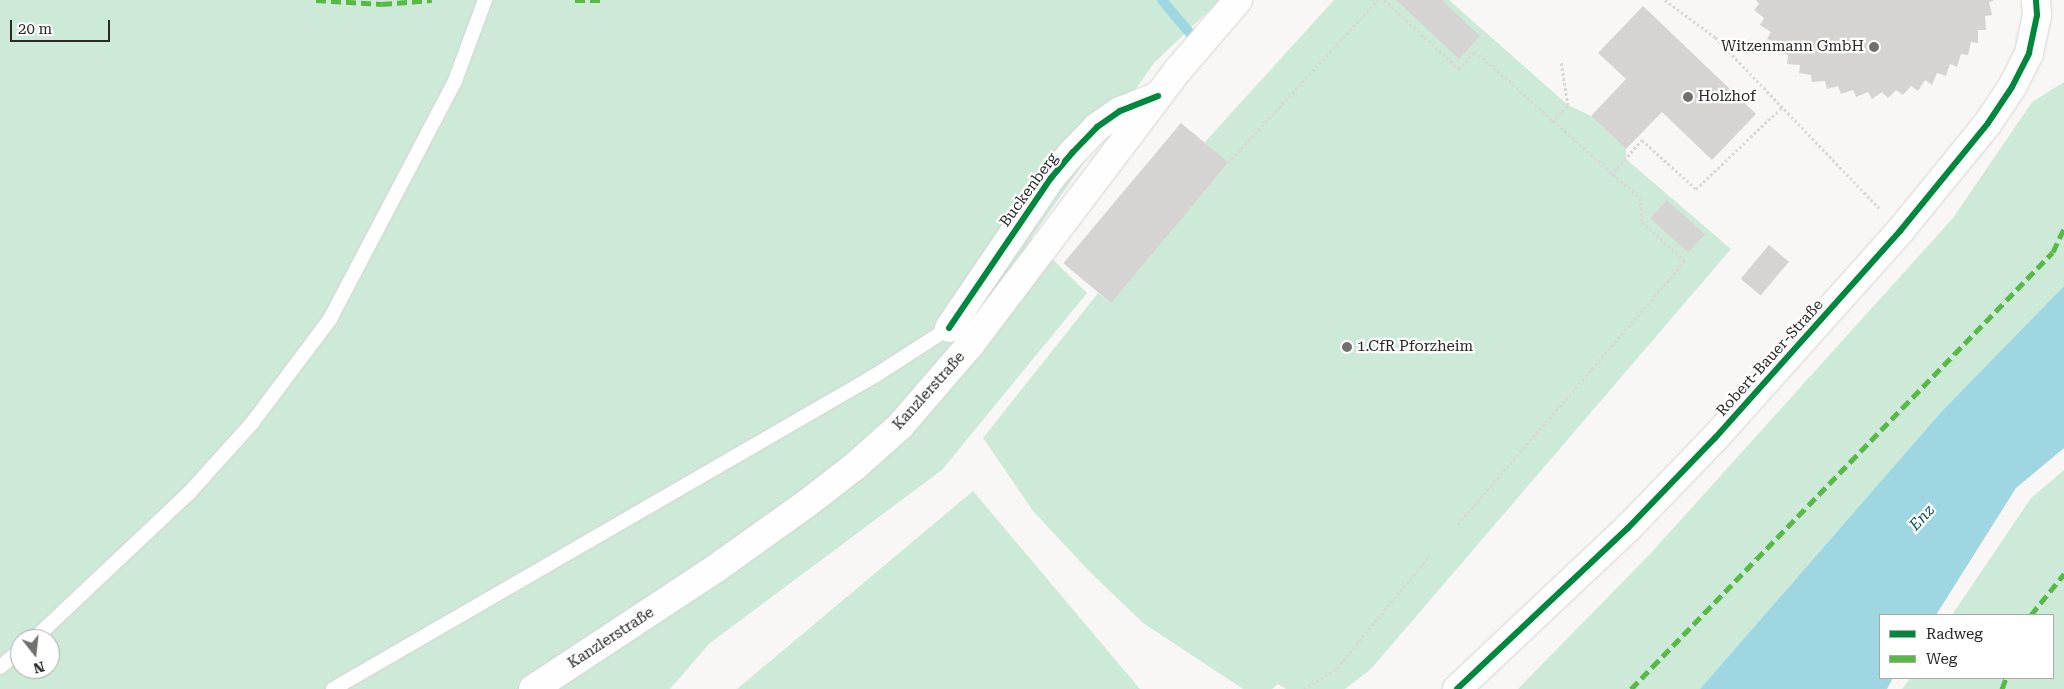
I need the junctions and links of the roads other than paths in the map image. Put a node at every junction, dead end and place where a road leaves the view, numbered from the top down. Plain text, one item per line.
1 (485, 0) edge
2 (1238, 0) edge
3 (2036, 0) edge
4 (1158, 96) junction
5 (949, 328) joint
6 (45, 629) edge
7 (10, 659) edge
8 (0, 667) edge
9 (333, 689) edge
10 (533, 689) edge
11 (1458, 689) edge

1 - 6 lane
2 - 4 street, Kanzlerstraße
3 - 11 street, Robert-Bauer-Straße
4 - 5 street, Buckenberg
4 - 10 street, Kanzlerstraße
5 - 9 lane
7 - 8 lane

